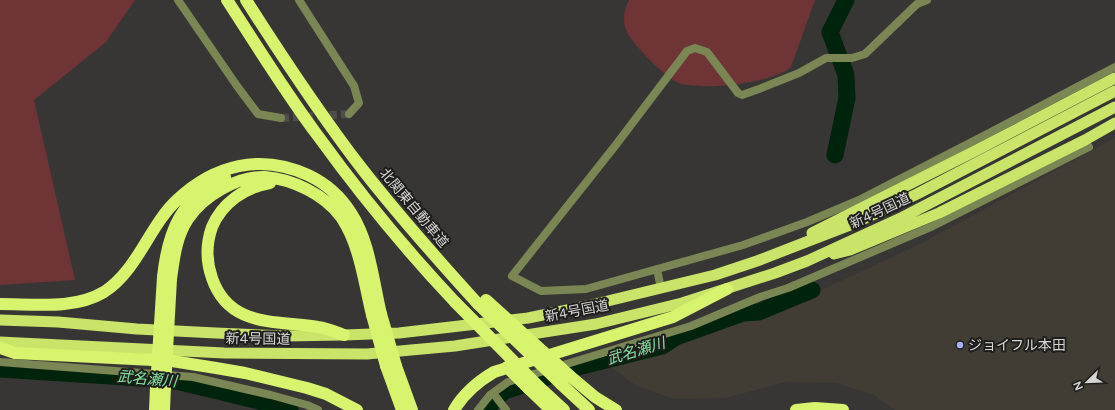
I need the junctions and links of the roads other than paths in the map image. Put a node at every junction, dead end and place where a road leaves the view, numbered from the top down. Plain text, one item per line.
1 (178, 0) edge
2 (228, 0) edge
3 (246, 0) edge
4 (299, 0) edge
5 (927, 0) edge
6 (1115, 67) edge
7 (1115, 78) edge
8 (1115, 91) edge
9 (1115, 107) edge
10 (350, 114) dead end
11 (281, 118) tunnel mouth
12 (1115, 123) edge
13 (1089, 147) dead end
14 (253, 164) junction
15 (281, 181) junction
16 (757, 261) junction
17 (807, 261) junction
18 (657, 269) junction
19 (167, 278) junction
20 (661, 289) junction
21 (726, 289) junction
22 (0, 304) edge
23 (376, 314) junction
24 (0, 320) edge
25 (344, 335) junction
26 (0, 342) edge
27 (0, 348) edge
28 (0, 362) edge
29 (391, 366) junction
30 (566, 380) junction
31 (161, 387) junction
32 (534, 388) junction
33 (493, 393) junction
34 (155, 410) edge
35 (164, 410) edge
36 (318, 410) edge
37 (357, 410) edge
38 (402, 410) edge
39 (412, 410) edge
40 (454, 410) edge
41 (478, 410) edge
42 (506, 410) edge
43 (551, 410) edge
44 (564, 410) edge
45 (589, 410) edge
46 (616, 410) edge
47 (796, 410) edge
48 (843, 410) edge

1 - 11 street
2 - 32 highway, bridge
3 - 30 highway, 北関東自動車道, bridge
4 - 10 street
5 - 18 street
6 - 18 street
7 - 16 highway
8 - 16 highway, 新4号国道
9 - 17 highway, 新4号国道
12 - 17 highway
13 - 33 street
14 - 19 highway
14 - 22 highway
14 - 23 highway
15 - 19 highway
15 - 23 highway
15 - 25 highway
16 - 20 highway, 新4号国道
17 - 21 highway, 新4号国道
18 - 20 street
19 - 31 highway, bridge
20 - 25 highway, 新4号国道
21 - 26 highway, 新4号国道
21 - 40 highway
23 - 29 highway, bridge
24 - 25 highway, 新4号国道
27 - 37 highway
28 - 36 street
29 - 38 highway
29 - 39 highway
30 - 45 highway
30 - 46 highway
31 - 34 highway
31 - 35 highway
32 - 43 highway
32 - 44 highway
33 - 41 street
33 - 42 street
47 - 48 highway

